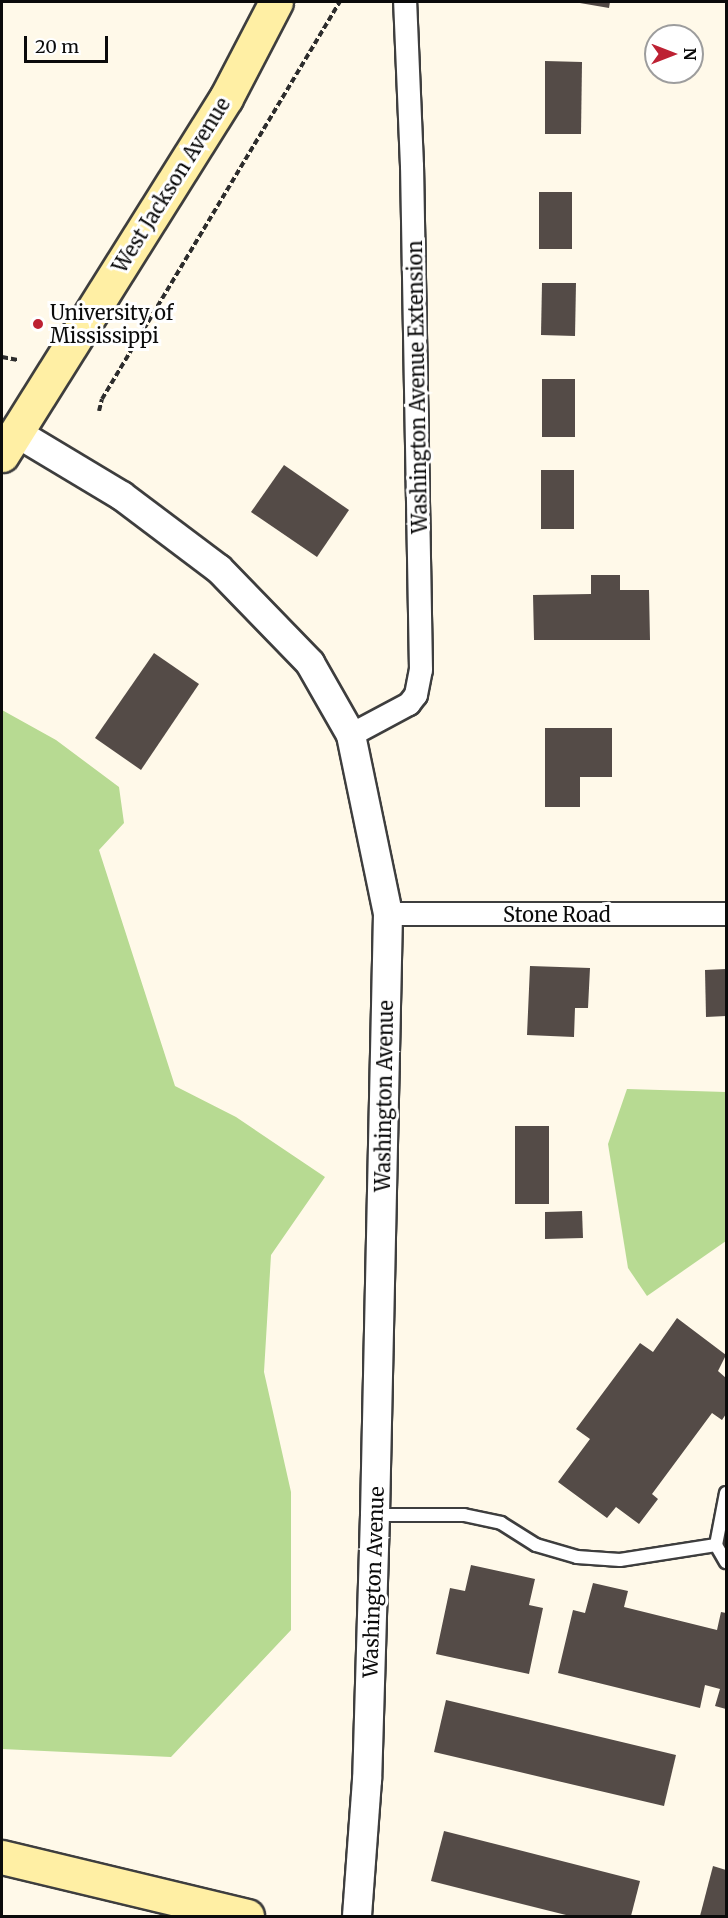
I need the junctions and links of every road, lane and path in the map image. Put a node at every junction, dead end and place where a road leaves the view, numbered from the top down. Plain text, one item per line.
1 (276, 2) edge
2 (340, 2) edge
3 (405, 2) edge
4 (2, 357) edge
5 (18, 360) dead end
6 (99, 411) dead end
7 (7, 437) edge
8 (351, 735) junction
9 (388, 914) junction
10 (726, 914) edge
11 (726, 1493) edge
12 (375, 1515) junction
13 (716, 1545) junction
14 (726, 1562) edge
15 (2, 1857) edge
16 (247, 1917) edge
17 (357, 1917) edge

1 - 7 main road, West Jackson Avenue
2 - 6 path
3 - 8 street, Washington Avenue Extension
4 - 5 path
7 - 8 street, Washington Avenue
8 - 9 street, Washington Avenue
9 - 10 street, Stone Road
9 - 12 street, Washington Avenue
11 - 13 lane
12 - 13 lane
12 - 17 street, Washington Avenue
13 - 14 lane
15 - 16 main road

